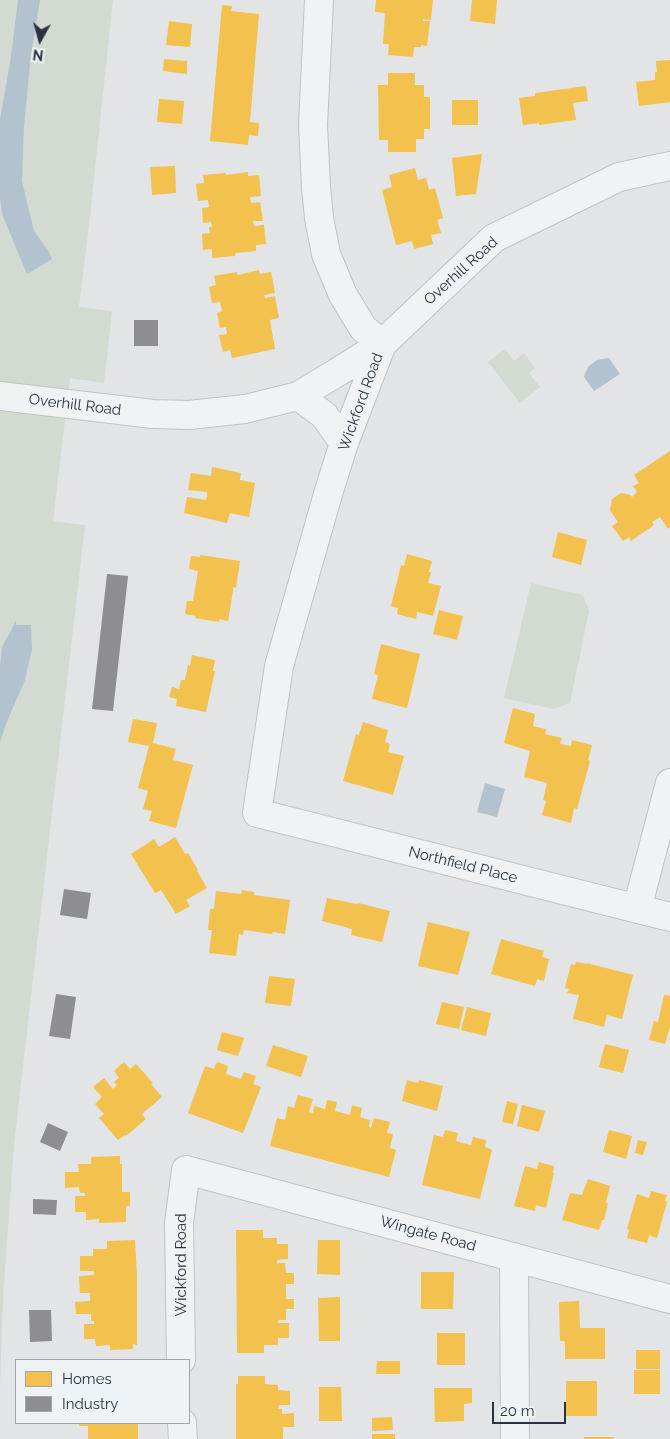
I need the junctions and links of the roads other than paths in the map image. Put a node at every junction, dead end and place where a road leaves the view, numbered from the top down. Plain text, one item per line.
1 (319, 0) edge
2 (670, 166) edge
3 (382, 344) junction
4 (0, 396) edge
5 (298, 396) junction
6 (344, 444) junction
7 (670, 783) edge
8 (257, 813) joint
9 (637, 909) junction
10 (670, 918) edge
11 (186, 1170) joint
12 (514, 1257) junction
13 (670, 1299) edge
14 (181, 1359) edge
15 (182, 1424) edge
16 (182, 1439) edge
17 (515, 1439) edge

1 - 3 street, Wickford Road
2 - 3 street, Overhill Road
3 - 5 street, Overhill Road
3 - 6 street, Wickford Road
4 - 5 street, Overhill Road
5 - 6 street
6 - 8 street, Wickford Road
7 - 9 street
8 - 9 street, Northfield Place
9 - 10 street, Northfield Place
11 - 12 street, Wingate Road
11 - 14 street, Wickford Road
12 - 13 street, Wingate Road
12 - 17 street
15 - 16 street

